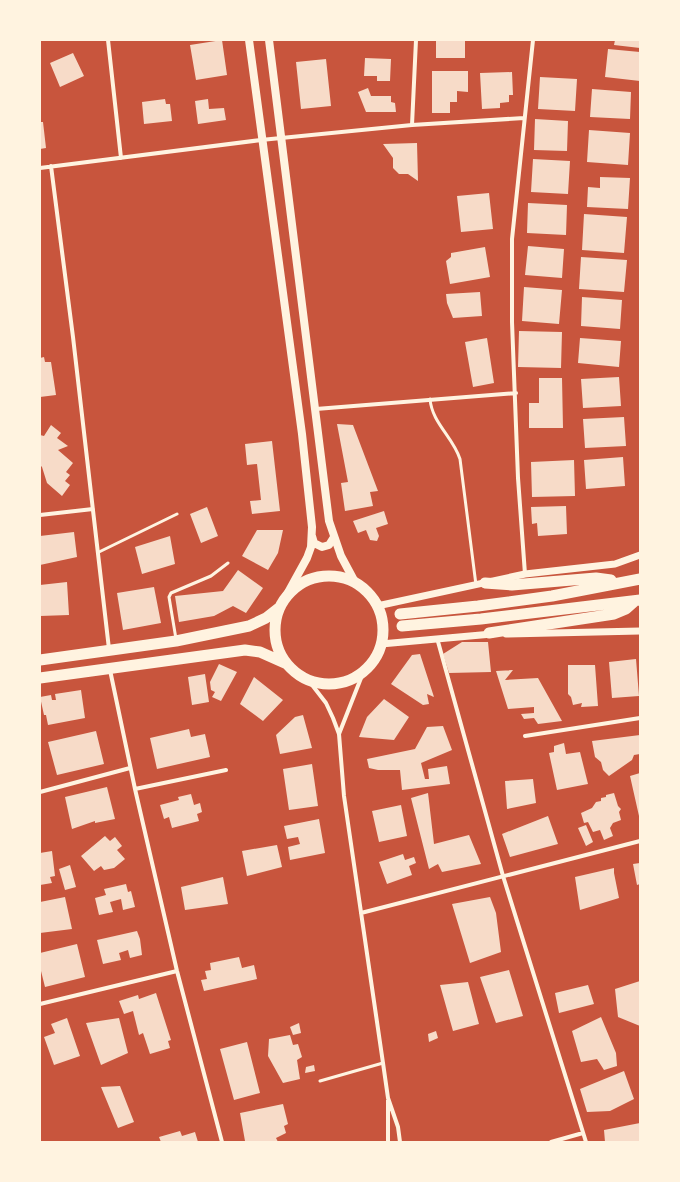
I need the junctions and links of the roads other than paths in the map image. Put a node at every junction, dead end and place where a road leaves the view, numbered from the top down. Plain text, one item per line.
1 (108, 40) edge
2 (248, 40) edge
3 (269, 40) edge
4 (416, 40) edge
5 (533, 40) edge
6 (524, 118) junction
7 (412, 125) junction
8 (281, 139) junction
9 (261, 140) junction
10 (121, 158) junction
11 (51, 166) junction
12 (40, 168) edge
13 (516, 393) junction
14 (430, 399) junction
15 (316, 408) junction
16 (93, 509) junction
17 (177, 514) dead end
18 (40, 515) edge
19 (312, 536) junction
20 (334, 536) junction
21 (99, 552) junction
22 (640, 555) edge
23 (228, 563) dead end
24 (525, 574) junction
25 (640, 579) edge
26 (621, 581) junction
27 (356, 584) junction
28 (481, 584) junction
29 (637, 600) edge
30 (283, 602) junction
31 (377, 606) junction
32 (400, 614) dead end
33 (402, 626) dead end
34 (640, 631) edge
35 (490, 633) junction
36 (437, 638) junction
37 (176, 641) junction
38 (381, 644) junction
39 (109, 651) junction
40 (40, 660) edge
41 (287, 664) junction
42 (110, 670) junction
43 (363, 673) junction
44 (40, 678) edge
45 (309, 681) junction
46 (640, 718) edge
47 (339, 734) junction
48 (525, 736) dead end
49 (130, 768) junction
50 (226, 770) dead end
51 (135, 789) junction
52 (40, 792) edge
53 (640, 841) edge
54 (502, 876) junction
55 (361, 913) junction
56 (176, 971) junction
57 (40, 1004) edge
58 (382, 1063) junction
59 (320, 1081) dead end
60 (388, 1098) junction
61 (583, 1133) junction
62 (222, 1142) edge
63 (388, 1142) edge
64 (400, 1142) edge
65 (551, 1142) edge
66 (586, 1142) edge

1 - 10 street
2 - 9 main road
3 - 8 main road
4 - 7 street
5 - 6 street
6 - 7 street
6 - 13 street
7 - 8 street
8 - 9 street
8 - 15 main road
9 - 10 street
9 - 19 main road
10 - 11 street
11 - 12 street
11 - 16 street
13 - 14 street
13 - 24 street
14 - 15 street
14 - 28 lane
15 - 20 main road
16 - 18 street
16 - 21 street
17 - 21 lane
19 - 20 main road
19 - 30 main road
20 - 27 main road
21 - 39 street
22 - 24 street
23 - 37 lane
24 - 28 street
25 - 26 highway
26 - 28 highway
26 - 32 highway
27 - 30 highway
27 - 31 highway
28 - 31 street
29 - 33 highway
29 - 35 highway
30 - 37 highway
30 - 41 highway
31 - 38 highway
34 - 35 street
35 - 36 street
36 - 38 street
36 - 54 street
37 - 39 highway
38 - 43 highway
39 - 40 highway
41 - 42 highway
41 - 45 highway
42 - 44 highway
42 - 49 street
43 - 45 highway
43 - 47 street
45 - 47 street
46 - 48 street
47 - 55 street
49 - 51 street
49 - 52 street
50 - 51 street
51 - 56 street
53 - 54 street
54 - 55 street
54 - 61 street
55 - 58 street
56 - 57 street
56 - 62 street
58 - 59 lane
58 - 60 street
60 - 63 street
60 - 64 street
61 - 65 street
61 - 66 street

